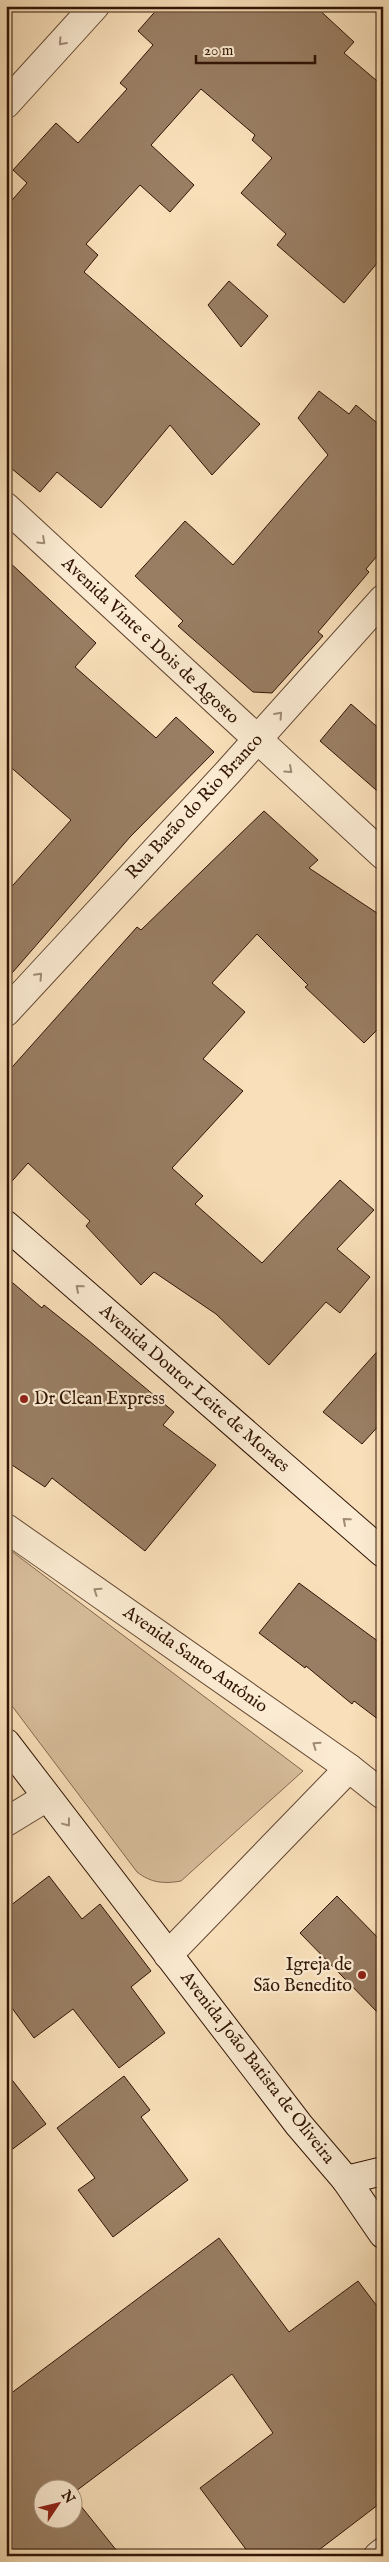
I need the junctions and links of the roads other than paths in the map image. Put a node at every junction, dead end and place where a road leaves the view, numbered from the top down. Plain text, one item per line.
1 (95, 6) edge
2 (6, 104) edge
3 (6, 507) edge
4 (383, 599) edge
5 (256, 741) junction
6 (383, 856) edge
7 (6, 1012) edge
8 (6, 1225) edge
9 (6, 1528) edge
10 (383, 1553) edge
11 (6, 1742) edge
12 (349, 1768) junction
13 (383, 1795) edge
14 (47, 1797) junction
15 (6, 1822) edge
16 (168, 1955) junction
17 (383, 2171) edge
18 (346, 2180) junction
19 (383, 2234) edge
20 (383, 2552) edge
21 (378, 2556) edge

1 -> 2 street
3 -> 5 street, Avenida Vinte e Dois de Agosto
5 -> 4 street, Rua Barão do Rio Branco
5 -> 6 street, Avenida Vinte e Dois de Agosto
7 -> 5 street, Rua Barão do Rio Branco
10 -> 8 street, Avenida Doutor Leite de Moraes
12 -> 9 street, Avenida Santo Antônio
11 - 14 street, Avenida João Batista de Oliveira
12 - 13 street, Avenida Santo Antônio
12 - 16 street, Avenida João Batista de Oliveira
14 - 15 street
14 -> 16 street, Avenida João Batista de Oliveira
16 - 18 street, Avenida João Batista de Oliveira
17 - 18 street
18 - 19 street, Avenida João Batista de Oliveira
20 - 21 street

